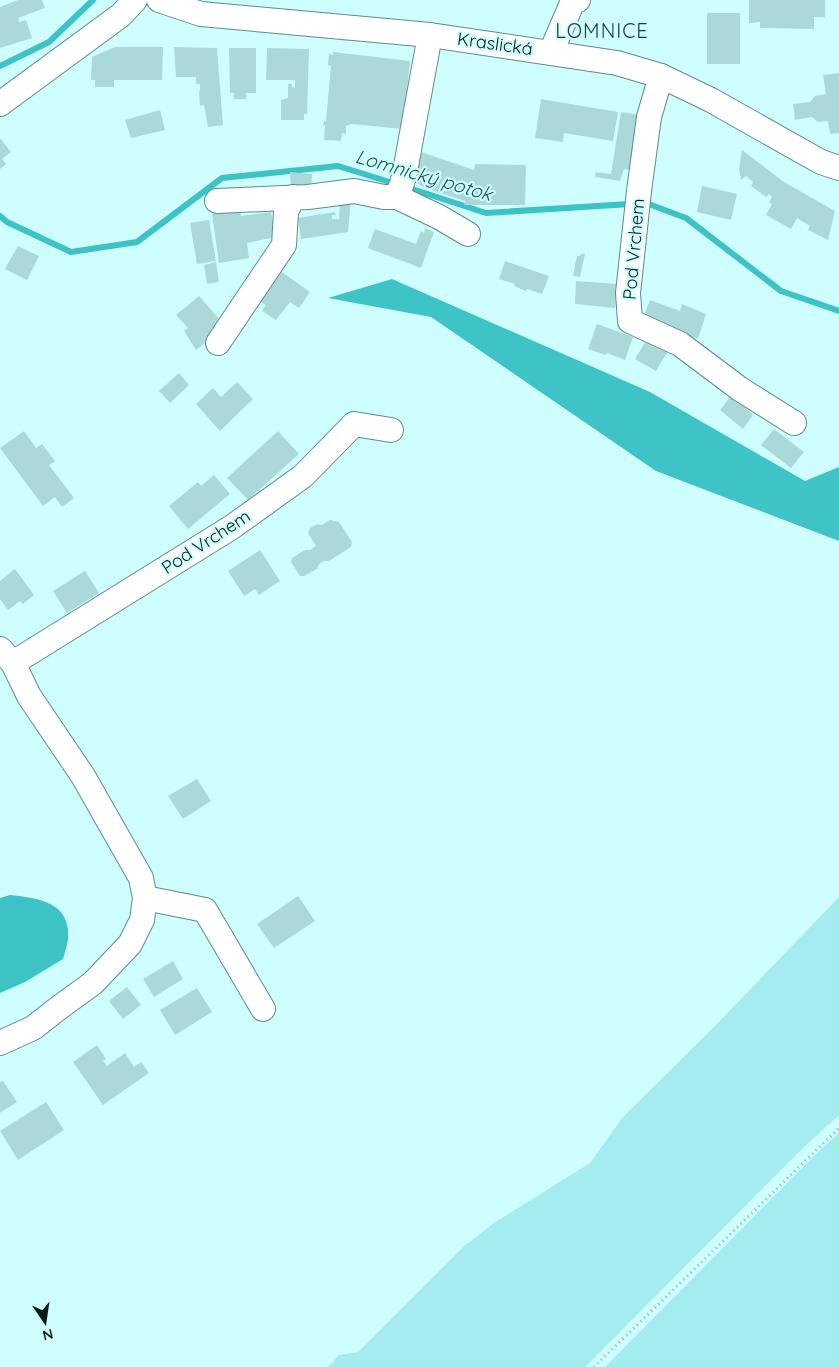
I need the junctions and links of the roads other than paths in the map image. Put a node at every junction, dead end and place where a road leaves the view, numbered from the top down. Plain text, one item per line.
1 (135, 0) edge
2 (159, 0) edge
3 (575, 0) edge
4 (430, 36) junction
5 (551, 52) junction
6 (661, 76) junction
7 (0, 104) edge
8 (839, 168) edge
9 (400, 187) junction
10 (293, 197) junction
11 (217, 201) dead end
12 (468, 234) dead end
13 (218, 343) dead end
14 (794, 422) dead end
15 (391, 430) dead end
16 (7, 656) edge
17 (145, 898) junction
18 (263, 1008) dead end
19 (0, 1043) edge

1 - 7 street
2 - 4 street, Kraslická
3 - 5 street
4 - 5 street, Kraslická
4 - 9 street
5 - 6 street, Kraslická
6 - 8 street, Kraslická
6 - 14 street, Pod Vrchem
9 - 10 street
9 - 12 street
10 - 11 street
10 - 13 street
15 - 16 street, Pod Vrchem
16 - 17 street, Pod Vrchem
17 - 18 street
17 - 19 street

